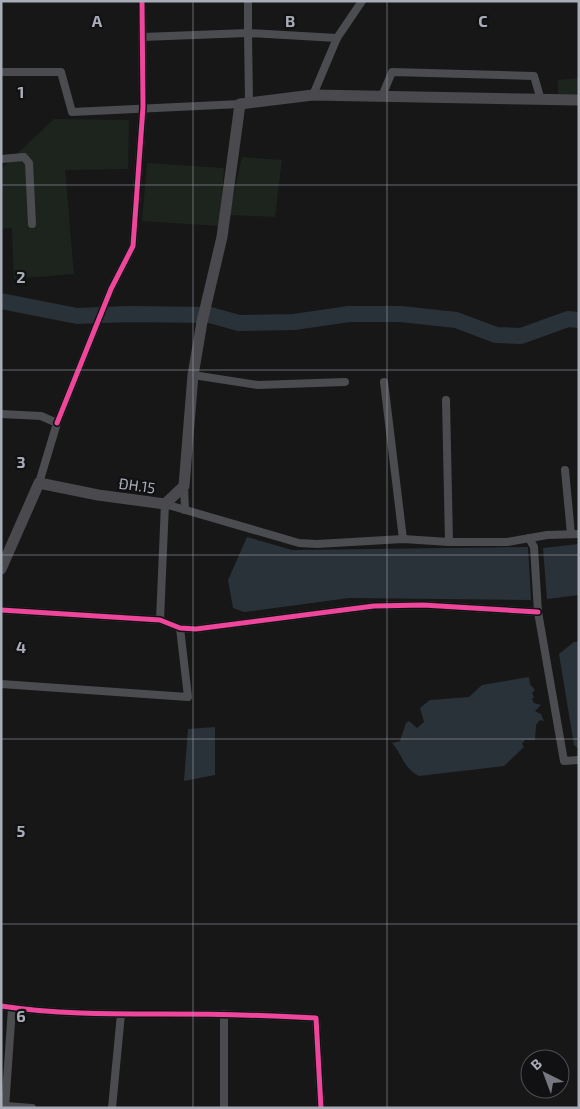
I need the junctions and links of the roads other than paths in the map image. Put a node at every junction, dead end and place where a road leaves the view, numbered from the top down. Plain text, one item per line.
1 (142, 1) edge
2 (248, 1) edge
3 (362, 1) edge
4 (248, 33) junction
5 (142, 37) junction
6 (338, 38) junction
7 (1, 72) edge
8 (313, 95) junction
9 (382, 96) junction
10 (541, 100) junction
11 (579, 100) edge
12 (245, 103) junction
13 (143, 107) junction
14 (1, 159) edge
15 (32, 224) dead end
16 (193, 375) junction
17 (345, 382) dead end
18 (384, 382) dead end
19 (446, 400) dead end
20 (1, 414) edge
21 (57, 423) junction
22 (565, 470) dead end
23 (40, 483) junction
24 (184, 486) junction
25 (165, 504) junction
26 (185, 510) junction
27 (575, 534) edge
28 (529, 538) junction
29 (403, 539) junction
30 (449, 542) junction
31 (1, 569) edge
32 (1, 610) edge
33 (538, 612) junction
34 (160, 620) junction
35 (180, 628) junction
36 (1, 684) edge
37 (579, 760) edge
38 (1, 1006) edge
39 (12, 1008) junction
40 (121, 1014) junction
41 (224, 1014) junction
42 (5, 1107) edge
43 (32, 1108) edge
44 (112, 1108) edge
45 (224, 1108) edge
46 (321, 1108) edge

1 - 5 street
2 - 4 street
3 - 6 street
4 - 5 street
4 - 6 street
4 - 12 street
5 - 13 street
6 - 8 street
7 - 13 street
8 - 9 main road
8 - 12 main road
9 - 10 main road
9 - 10 street
10 - 11 main road
12 - 13 street
12 - 16 main road
13 - 21 street
14 - 15 street
16 - 17 street
16 - 24 main road
18 - 29 street
19 - 30 street
20 - 21 street
21 - 23 street
22 - 27 street
23 - 25 main road, ĐH.15 / ĐH.15
23 - 31 main road
24 - 25 main road, ĐH.15 / ĐH.15
24 - 26 street
25 - 26 street
25 - 34 street
26 - 29 street
27 - 28 street
28 - 30 street
28 - 33 street
29 - 30 street
32 - 34 street
33 - 35 street
33 - 37 street
34 - 35 street
35 - 36 street
38 - 39 street
39 - 40 street
39 - 42 street
40 - 41 street
40 - 44 street
41 - 45 street
41 - 46 street
42 - 43 street

